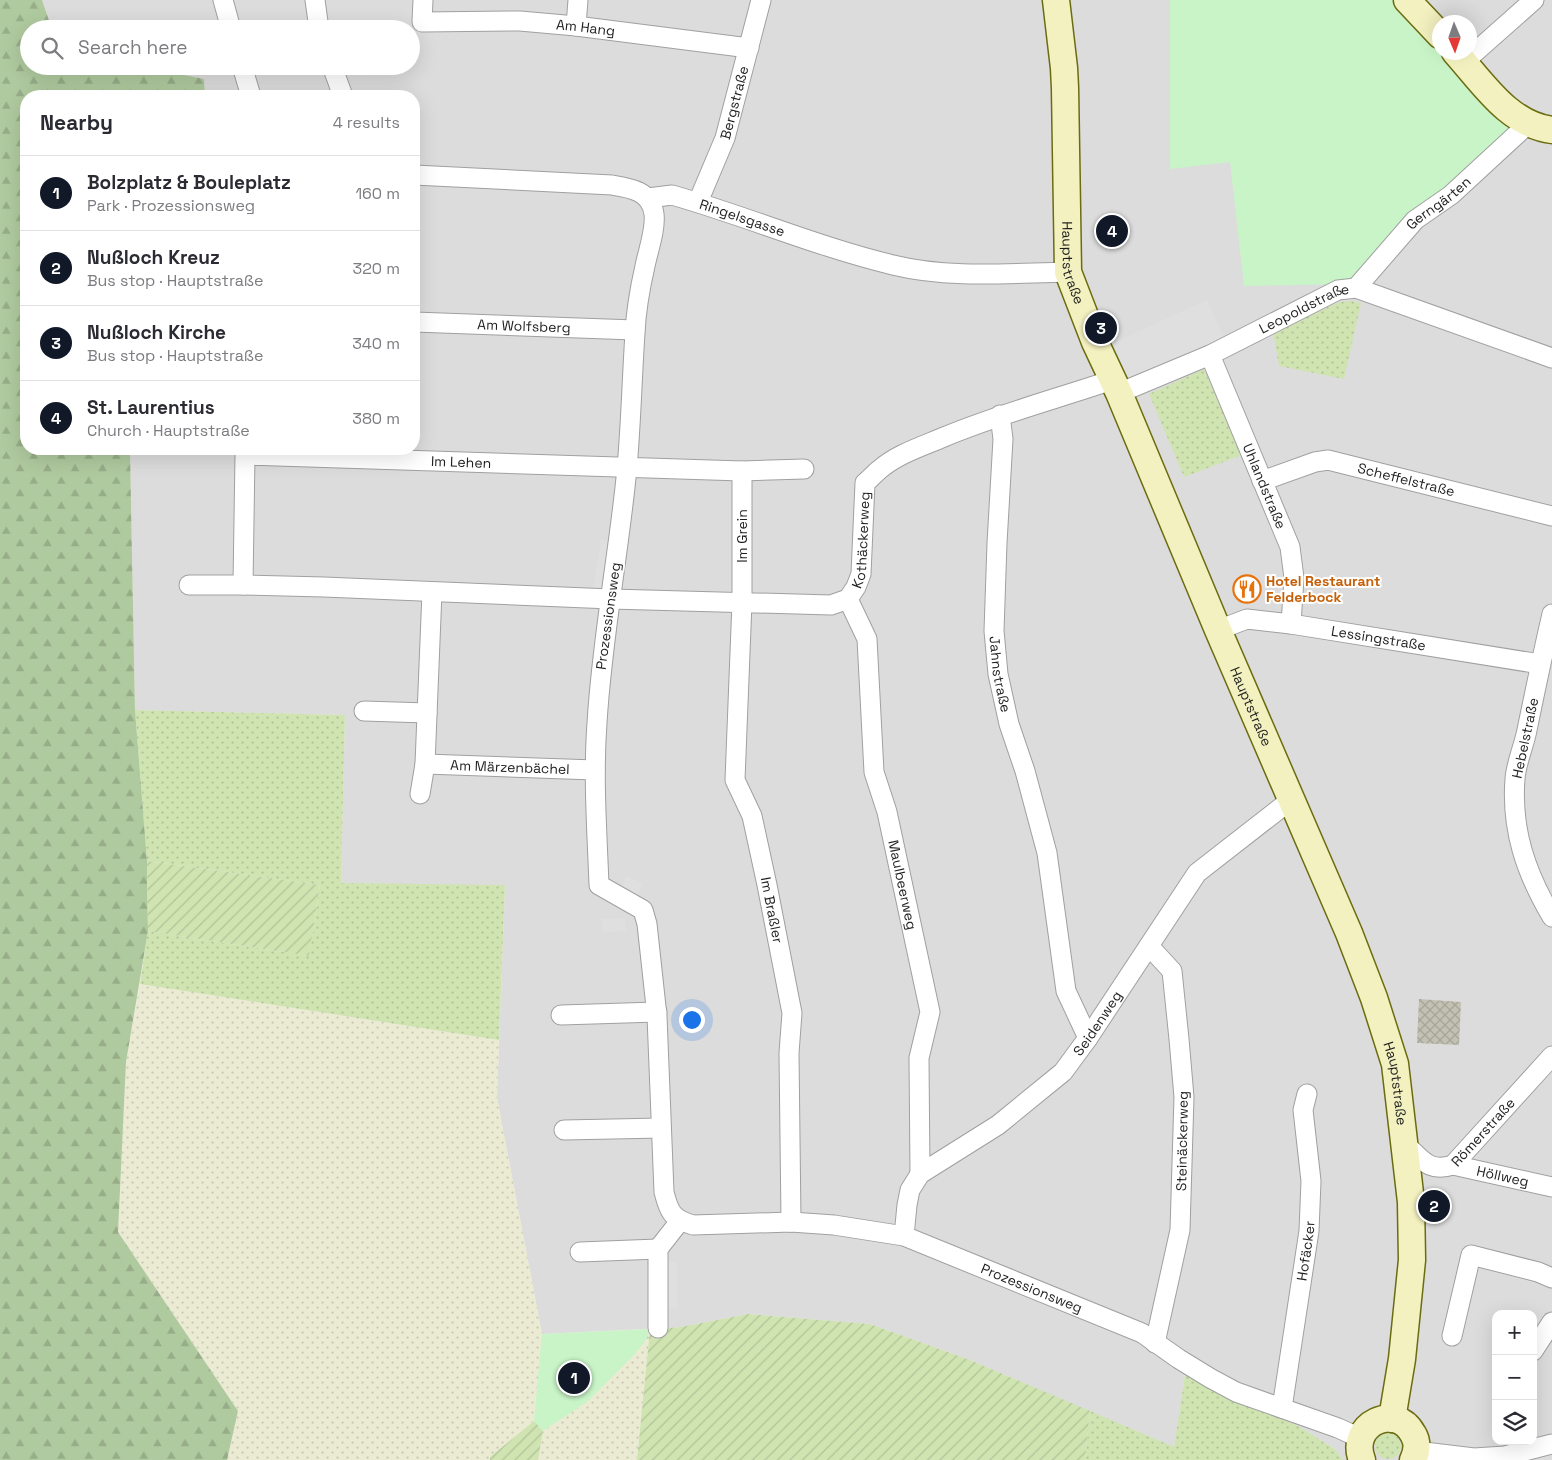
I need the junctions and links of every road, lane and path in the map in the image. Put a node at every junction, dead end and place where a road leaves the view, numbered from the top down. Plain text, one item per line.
1 (223, 0) edge
2 (315, 0) edge
3 (423, 0) edge
4 (578, 0) edge
5 (761, 0) edge
6 (1056, 0) edge
7 (1407, 0) edge
8 (1534, 0) edge
9 (229, 20) edge
10 (318, 20) edge
11 (576, 26) junction
12 (1432, 27) edge
13 (1477, 44) edge
14 (749, 48) junction
15 (1463, 60) edge
16 (245, 75) edge
17 (335, 75) edge
18 (249, 90) edge
19 (341, 90) edge
20 (1540, 127) edge
21 (420, 175) edge
22 (648, 198) junction
23 (698, 202) junction
24 (1068, 272) junction
25 (1356, 288) junction
26 (420, 322) edge
27 (635, 330) junction
28 (1210, 355) junction
29 (1552, 358) edge
30 (1115, 386) junction
31 (1000, 415) junction
32 (627, 468) junction
33 (804, 469) dead end
34 (742, 471) junction
35 (1262, 481) junction
36 (1552, 516) edge
37 (189, 585) dead end
38 (243, 585) junction
39 (432, 592) junction
40 (611, 599) junction
41 (848, 599) junction
42 (742, 602) junction
43 (1552, 614) edge
44 (1291, 624) junction
45 (1218, 630) junction
46 (1540, 664) junction
47 (364, 711) dead end
48 (426, 713) junction
49 (425, 764) junction
50 (595, 770) junction
51 (420, 794) dead end
52 (1292, 799) junction
53 (1552, 917) edge
54 (1149, 946) junction
55 (657, 1012) junction
56 (561, 1015) dead end
57 (1088, 1038) junction
58 (1552, 1056) edge
59 (1307, 1094) dead end
60 (661, 1128) junction
61 (564, 1130) dead end
62 (1405, 1144) junction
63 (1453, 1165) junction
64 (920, 1174) junction
65 (1552, 1187) edge
66 (680, 1221) junction
67 (791, 1222) junction
68 (904, 1236) junction
69 (658, 1249) junction
70 (580, 1252) dead end
71 (1552, 1278) edge
72 (1552, 1322) edge
73 (658, 1328) dead end
74 (1452, 1336) dead end
75 (1155, 1343) junction
76 (1537, 1345) edge
77 (1282, 1408) junction
78 (1392, 1419) junction
79 (1552, 1444) edge
80 (1361, 1449) edge
81 (1415, 1455) edge

1 - 9 street
2 - 10 street
3 - 11 street, Am Hang
4 - 11 street
5 - 14 street, Bergstraße
6 - 24 main road, Hauptstraße
7 - 12 main road
8 - 13 street
11 - 14 street, Am Hang
14 - 23 street, Bergstraße
15 - 20 main road
16 - 18 street
17 - 19 street
20 - 25 street, Gerngärten
21 - 22 street
22 - 23 street, Ringelsgasse
22 - 27 street, Prozessionsweg
23 - 24 street, Ringelsgasse
24 - 30 main road, Hauptstraße
25 - 28 street, Leopoldstraße
25 - 29 street, Leopoldstraße
26 - 27 street, Am Wolfsberg
27 - 32 street, Prozessionsweg
28 - 30 street, Leopoldstraße
28 - 35 street, Uhlandstraße
30 - 31 street
30 - 45 main road, Hauptstraße
31 - 41 street, Kothäckerweg
31 - 57 street, Jahnstraße
32 - 34 street
32 - 38 street, Im Lehen
32 - 40 street, Prozessionsweg
33 - 34 street
34 - 42 street, Im Grein
35 - 36 street, Scheffelstraße
35 - 44 street, Uhlandstraße
37 - 38 street
38 - 39 street
39 - 40 street
39 - 48 street
40 - 42 street, Kothäckerweg
40 - 50 street, Prozessionsweg
41 - 42 street, Kothäckerweg
41 - 64 street, Maulbeerweg
42 - 67 street, Im Braßler
43 - 46 street, Hebelstraße
44 - 45 street, Lessingstraße
44 - 46 street, Lessingstraße
45 - 52 main road, Hauptstraße
46 - 53 street, Hebelstraße
47 - 48 street
48 - 49 street
49 - 50 street, Am Märzenbächel
49 - 51 street
50 - 55 street, Prozessionsweg
52 - 54 street, Seidenweg
52 - 62 main road, Hauptstraße
54 - 57 street, Seidenweg
54 - 75 street, Steinäckerweg
55 - 56 street
55 - 60 street, Prozessionsweg
57 - 64 street, Seidenweg
58 - 63 street, Römerstraße
59 - 77 street, Hofäcker
60 - 61 street
60 - 66 street, Prozessionsweg
62 - 63 street, Römerstraße
62 - 78 main road, Hauptstraße
63 - 65 street, Höllweg
64 - 68 street
66 - 67 street, Prozessionsweg
66 - 69 street
67 - 68 street, Prozessionsweg
68 - 75 street, Prozessionsweg
69 - 70 street
69 - 73 street
71 - 74 street
72 - 76 street
75 - 77 street, Prozessionsweg
77 - 80 street, Prozessionsweg
78 - 80 main road
78 - 81 main road
79 - 81 street

